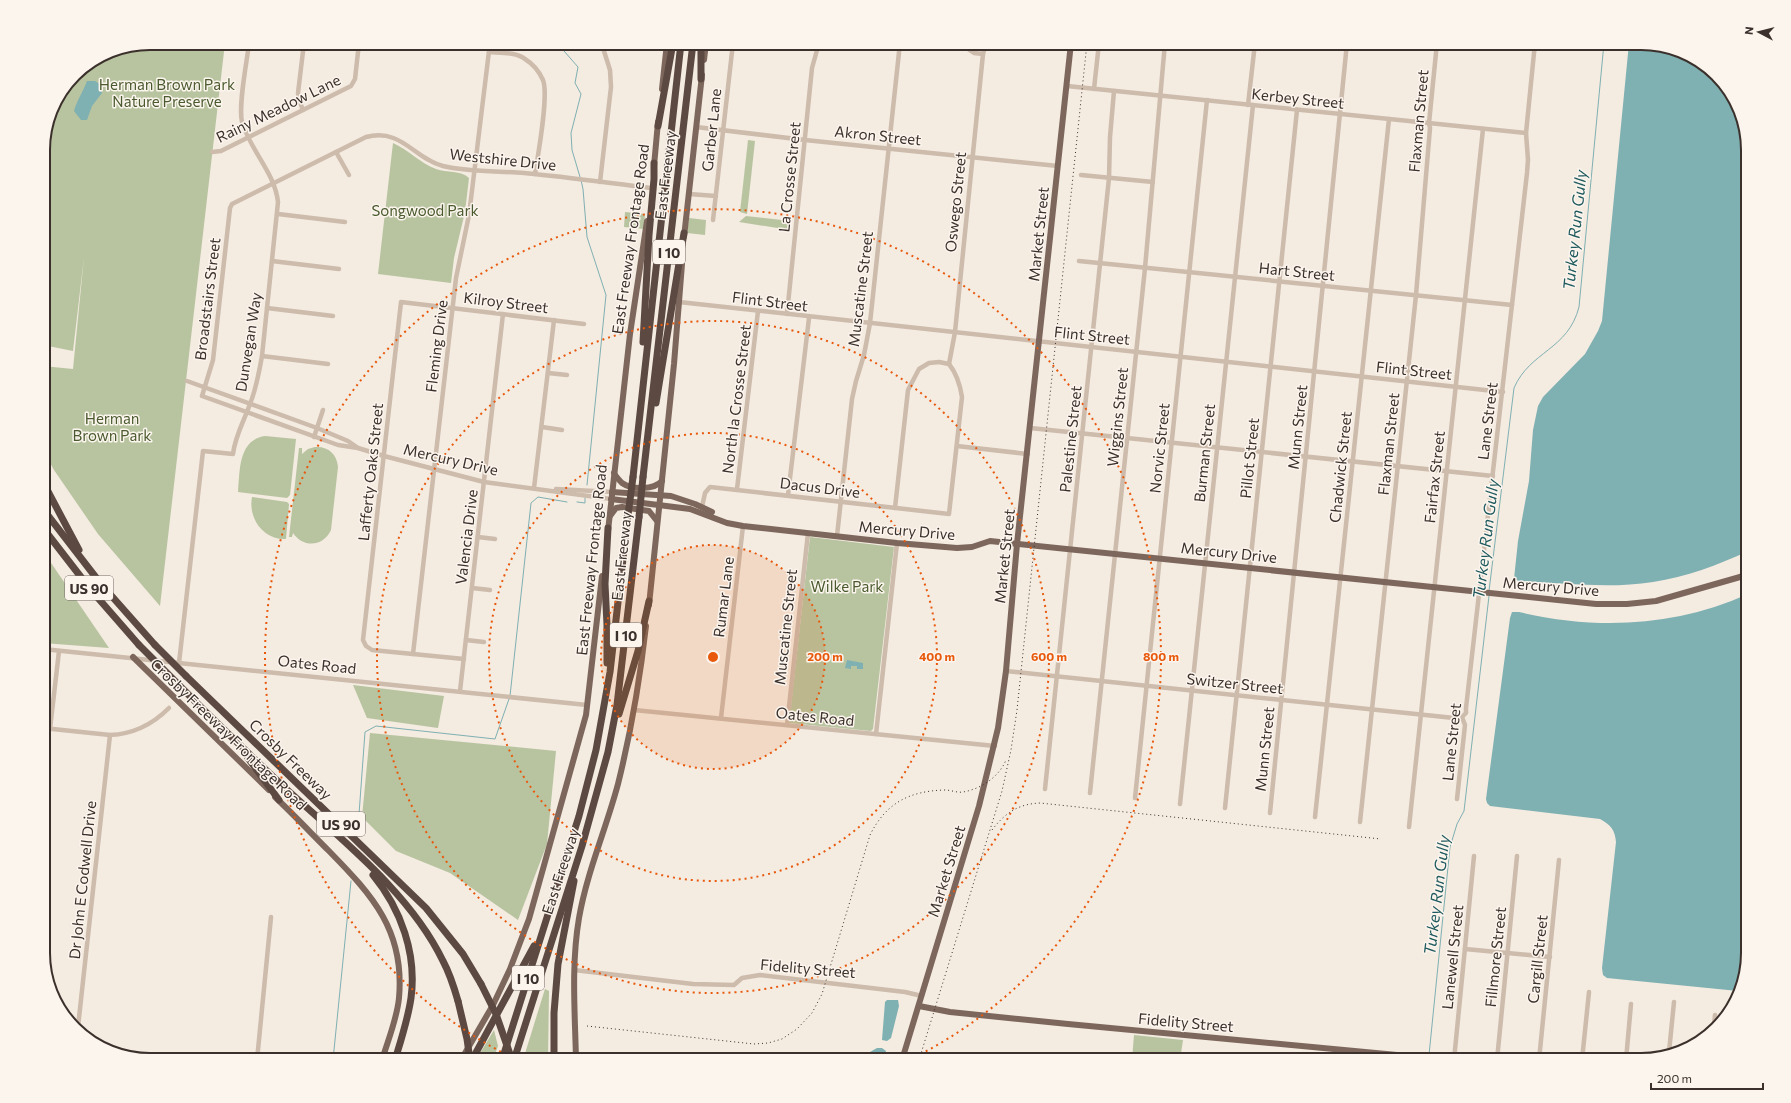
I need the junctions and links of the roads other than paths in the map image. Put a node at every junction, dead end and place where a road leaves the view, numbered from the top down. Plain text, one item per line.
1 (248, 50) edge
2 (303, 50) edge
3 (359, 50) edge
4 (604, 50) edge
5 (666, 50) edge
6 (671, 50) edge
7 (680, 50) edge
8 (692, 50) edge
9 (701, 50) edge
10 (705, 50) edge
11 (731, 50) edge
12 (817, 50) edge
13 (899, 50) edge
14 (970, 50) edge
15 (984, 50) edge
16 (1070, 50) edge
17 (1098, 50) edge
18 (1164, 50) edge
19 (1254, 50) edge
20 (1346, 50) edge
21 (1436, 50) edge
22 (1534, 50) edge
23 (489, 52) joint
24 (983, 54) junction
25 (701, 79) junction
26 (1067, 86) junction
27 (1094, 88) junction
28 (1114, 91) junction
29 (1160, 95) junction
30 (1207, 100) junction
31 (1250, 105) junction
32 (303, 110) junction
33 (1297, 110) junction
34 (1340, 114) junction
35 (1389, 119) junction
36 (1429, 123) junction
37 (658, 126) junction
38 (696, 127) junction
39 (1483, 129) junction
40 (723, 130) junction
41 (1526, 133) junction
42 (249, 137) junction
43 (805, 140) junction
44 (889, 148) junction
45 (212, 152) dead end
46 (336, 152) junction
47 (972, 157) junction
48 (654, 163) junction
49 (1058, 166) junction
50 (475, 169) junction
51 (536, 174) junction
52 (349, 175) dead end
53 (1081, 175) dead end
54 (1109, 178) junction
55 (600, 182) junction
56 (1153, 182) junction
57 (273, 184) junction
58 (651, 188) junction
59 (689, 194) junction
60 (716, 196) junction
61 (232, 204) joint
62 (278, 214) junction
63 (713, 220) dead end
64 (345, 222) dead end
65 (684, 233) junction
66 (272, 261) junction
67 (1079, 261) dead end
68 (1100, 264) junction
69 (1145, 268) junction
70 (339, 269) dead end
71 (1189, 273) junction
72 (1235, 277) junction
73 (1279, 282) junction
74 (1323, 286) junction
75 (1371, 291) junction
76 (1416, 296) junction
77 (1465, 300) junction
78 (401, 302) joint
79 (679, 302) junction
80 (1512, 305) junction
81 (266, 308) junction
82 (452, 308) junction
83 (758, 311) junction
84 (503, 314) junction
85 (787, 314) junction
86 (333, 316) dead end
87 (809, 318) junction
88 (554, 320) junction
89 (870, 323) junction
90 (584, 324) dead end
91 (955, 332) junction
92 (1039, 341) junction
93 (1091, 347) junction
94 (1136, 352) junction
95 (262, 356) junction
96 (1181, 357) junction
97 (1226, 362) junction
98 (328, 364) dead end
99 (949, 364) junction
100 (1271, 366) junction
101 (1314, 371) junction
102 (548, 373) junction
103 (567, 375) dead end
104 (1362, 376) junction
105 (187, 381) dead end
106 (1406, 381) junction
107 (1456, 386) junction
108 (205, 388) junction
109 (1502, 392) junction
110 (202, 396) joint
111 (250, 405) junction
112 (323, 410) dead end
113 (247, 412) junction
114 (640, 414) junction
115 (542, 427) junction
116 (317, 428) junction
117 (1030, 428) junction
118 (562, 430) dead end
119 (1082, 434) junction
120 (314, 437) junction
121 (1127, 438) junction
122 (1172, 443) junction
123 (957, 446) junction
124 (358, 448) junction
125 (1217, 448) junction
126 (1262, 452) junction
127 (1028, 454) junction
128 (384, 456) junction
129 (1306, 457) junction
130 (645, 461) junction
131 (1353, 462) junction
132 (1398, 466) junction
133 (434, 469) junction
134 (1447, 471) junction
135 (614, 473) junction
136 (1493, 476) junction
137 (662, 481) junction
138 (484, 482) junction
139 (536, 488) junction
140 (737, 489) junction
141 (612, 492) junction
142 (660, 494) junction
143 (788, 495) junction
144 (50, 496) edge
145 (611, 499) junction
146 (841, 502) junction
147 (659, 504) junction
148 (702, 507) junction
149 (895, 508) junction
150 (609, 517) junction
151 (50, 518) edge
152 (657, 523) junction
153 (743, 526) junction
154 (608, 528) junction
155 (808, 533) junction
156 (837, 536) junction
157 (50, 537) edge
158 (478, 537) junction
159 (495, 538) dead end
160 (897, 543) junction
161 (1017, 544) junction
162 (1070, 549) junction
163 (1115, 553) junction
164 (1160, 558) junction
165 (1205, 563) junction
166 (87, 567) junction
167 (1250, 568) junction
168 (1294, 572) junction
169 (1741, 576) edge
170 (1340, 578) junction
171 (1385, 582) junction
172 (1434, 587) junction
173 (472, 588) junction
174 (490, 590) dead end
175 (1482, 592) junction
176 (649, 601) junction
177 (466, 640) junction
178 (484, 642) dead end
179 (50, 650) edge
180 (59, 651) junction
181 (413, 654) junction
182 (133, 658) junction
183 (464, 659) junction
184 (179, 663) junction
185 (1006, 672) junction
186 (1057, 677) junction
187 (1102, 682) junction
188 (1146, 686) junction
189 (460, 691) junction
190 (1192, 691) junction
191 (1237, 696) junction
192 (1281, 700) junction
193 (605, 704) junction
194 (1327, 705) junction
195 (588, 706) junction
196 (169, 708) dead end
197 (634, 710) junction
198 (1372, 710) junction
199 (1421, 715) junction
200 (1462, 717) junction
201 (721, 718) junction
202 (787, 725) junction
203 (50, 729) joint
204 (876, 734) junction
205 (110, 735) junction
206 (237, 743) junction
207 (995, 746) junction
208 (608, 752) junction
209 (1045, 789) dead end
210 (1090, 793) dead end
211 (1135, 798) dead end
212 (1457, 799) dead end
213 (279, 800) junction
214 (1180, 804) dead end
215 (1225, 808) dead end
216 (1270, 813) dead end
217 (1315, 818) dead end
218 (1360, 822) dead end
219 (1409, 827) dead end
220 (582, 846) junction
221 (353, 850) junction
222 (1474, 856) dead end
223 (1517, 856) dead end
224 (1559, 860) dead end
225 (554, 895) junction
226 (271, 917) dead end
227 (1465, 949) junction
228 (1507, 953) junction
229 (1550, 957) junction
230 (574, 970) junction
231 (1589, 992) dead end
232 (922, 996) junction
233 (1674, 1002) dead end
234 (1631, 1004) dead end
235 (919, 1006) junction
236 (1715, 1014) dead end
237 (1714, 1021) edge
238 (78, 1022) edge
239 (524, 1029) junction
240 (1669, 1049) edge
241 (258, 1053) edge
242 (384, 1053) edge
243 (397, 1053) edge
244 (465, 1053) edge
245 (470, 1053) edge
246 (475, 1053) edge
247 (504, 1053) edge
248 (510, 1053) edge
249 (515, 1053) edge
250 (519, 1053) edge
251 (554, 1053) edge
252 (576, 1053) edge
253 (904, 1053) edge
254 (1373, 1053) edge
255 (1455, 1053) edge
256 (1498, 1053) edge
257 (1541, 1053) edge
258 (1583, 1053) edge
259 (1627, 1053) edge

1 - 42 street, Dunvegan Way
2 - 32 street
3 - 32 street, Rainy Meadow Lane
4 - 55 street
5 - 37 main road, East Freeway Frontage Road
6 - 37 highway
7 - 114 highway, East Freeway / I 10
8 - 130 highway, East Freeway / I 10
9 - 25 highway
10 - 25 main road
11 - 40 street, Garber Lane
12 - 43 street, La Crosse Street
13 - 44 street, Muscatine Street
14 - 24 street
15 - 24 street, Oswego Street
16 - 26 main road, Market Street
17 - 27 street
18 - 29 street, Wiggins Street
19 - 31 street, Burman Street
20 - 34 street, Munn Street
21 - 36 street, Flaxman Street
22 - 41 street, Lane Street
23 - 50 street, Fleming Drive
23 - 51 street
24 - 47 street, Oswego Street
25 - 38 main road
26 - 27 street, Kerbey Street
26 - 49 main road, Market Street
27 - 28 street, Kerbey Street
28 - 29 street, Kerbey Street
28 - 54 street, Palestine Street
29 - 30 street, Kerbey Street
29 - 56 street, Wiggins Street
30 - 31 street, Kerbey Street
30 - 71 street, Norvic Street
31 - 33 street, Kerbey Street
31 - 72 street, Burman Street
32 - 42 street, Rainy Meadow Lane
33 - 34 street, Kerbey Street
33 - 73 street, Pillot Street
34 - 35 street, Kerbey Street
34 - 74 street, Munn Street
35 - 36 street, Kerbey Street
35 - 75 street, Chadwick Street
36 - 39 street, Kerbey Street
36 - 76 street, Flaxman Street
37 - 48 main road, East Freeway Frontage Road
38 - 40 street, Akron Street
38 - 59 main road
39 - 41 street, Kerbey Street
39 - 77 street, Fairfax Street
40 - 43 street, Akron Street
40 - 60 street, Garber Lane
41 - 80 street, Lane Street
42 - 45 street, Rainy Meadow Lane
42 - 57 street, Dunvegan Way
43 - 44 street, Akron Street
43 - 85 street, La Crosse Street
44 - 47 street, Akron Street
44 - 89 street, Muscatine Street
46 - 50 street, Westshire Drive
46 - 52 street
46 - 57 street, Westshire Drive
47 - 49 street, Akron Street
47 - 91 street, Oswego Street
48 - 58 main road, East Freeway Frontage Road
48 - 114 highway
49 - 92 main road, Market Street
50 - 51 street, Westshire Drive
50 - 82 street, Fleming Drive
51 - 55 street, Westshire Drive
53 - 54 street
54 - 56 street
54 - 68 street, Palestine Street
55 - 58 street, Westshire Drive
56 - 69 street, Wiggins Street
57 - 61 street, Westshire Drive
57 - 62 street, Dunvegan Way
58 - 135 main road, East Freeway Frontage Road
59 - 60 street
59 - 65 main road
60 - 63 street, Garber Lane
61 - 108 street, Broadstairs Street
62 - 64 street
62 - 66 street, Dunvegan Way
65 - 79 main road
65 - 130 highway
66 - 70 street
66 - 81 street, Dunvegan Way
67 - 68 street, Hart Street
68 - 69 street, Hart Street
68 - 93 street, Palestine Street
69 - 71 street, Hart Street
69 - 94 street, Wiggins Street
71 - 72 street, Hart Street
71 - 96 street, Norvic Street
72 - 73 street, Hart Street
72 - 97 street, Burman Street
73 - 74 street, Hart Street
73 - 100 street, Pillot Street
74 - 75 street, Hart Street
74 - 101 street, Munn Street
75 - 76 street, Hart Street
75 - 104 street, Chadwick Street
76 - 77 street, Hart Street
76 - 106 street, Flaxman Street
77 - 80 street, Hart Street
77 - 107 street, Fairfax Street
78 - 82 street, Kilroy Street
78 - 128 street, Lafferty Oaks Street
79 - 83 street, Flint Street
79 - 137 main road
80 - 109 street, Lane Street
81 - 86 street
81 - 95 street, Dunvegan Way
82 - 84 street, Kilroy Street
82 - 133 street, Fleming Drive
83 - 85 street, Flint Street
83 - 140 street, North la Crosse Street
84 - 88 street, Kilroy Street
84 - 138 street, Valencia Drive
85 - 87 street, Flint Street
87 - 89 street, Flint Street
87 - 143 street
88 - 90 street, Kilroy Street
88 - 102 street
89 - 91 street, Flint Street
89 - 146 street, Muscatine Street
91 - 92 street, Flint Street
91 - 99 street, Oswego Street
92 - 93 street, Flint Street
92 - 117 main road, Market Street
93 - 94 street, Flint Street
93 - 119 street, Palestine Street
94 - 96 street, Flint Street
94 - 121 street, Wiggins Street
95 - 98 street
95 - 111 street, Dunvegan Way
96 - 97 street, Flint Street
96 - 122 street, Norvic Street
97 - 100 street, Flint Street
97 - 125 street, Burman Street
99 - 123 street
99 - 149 street
100 - 101 street, Flint Street
100 - 126 street, Pillot Street
101 - 104 street, Flint Street
101 - 129 street, Munn Street
102 - 103 street
102 - 115 street
104 - 106 street, Flint Street
104 - 131 street, Chadwick Street
105 - 108 street, Mercury Drive
106 - 107 street, Flint Street
106 - 132 street, Flaxman Street
107 - 109 street, Flint Street
107 - 134 street, Fairfax Street
108 - 110 street, Broadstairs Street
108 - 111 street, Mercury Drive
109 - 136 street, Lane Street
110 - 113 street, Mercury Drive
111 - 113 street, Dunvegan Way
111 - 116 street, Mercury Drive
112 - 116 street
113 - 120 street, Mercury Drive
113 - 184 street, Dunvegan Way
114 - 193 highway, East Freeway / I 10, bridge
115 - 118 street
115 - 139 street
116 - 120 street
116 - 124 street, Mercury Drive
117 - 119 street
117 - 127 main road, Market Street
119 - 121 street
119 - 162 street, Palestine Street
120 - 124 street, Mercury Drive
121 - 122 street
121 - 163 street, Wiggins Street
122 - 125 street
122 - 164 street, Norvic Street
123 - 127 street
123 - 149 street, Dacus Drive
124 - 128 street, Mercury Drive
125 - 126 street
125 - 165 street, Burman Street
126 - 129 street
126 - 167 street, Pillot Street
127 - 161 main road, Market Street
128 - 133 street, Mercury Drive
128 - 181 street, Lafferty Oaks Street
129 - 131 street
129 - 168 street, Munn Street
130 - 208 highway, East Freeway / I 10, bridge
131 - 132 street
131 - 170 street, Chadwick Street
132 - 134 street
132 - 171 street, Flaxman Street
133 - 138 street, Mercury Drive
133 - 181 street, Fleming Drive
134 - 136 street
134 - 172 street, Fairfax Street
135 - 137 main road
135 - 141 main road, East Freeway Frontage Road
136 - 175 street, Lane Street
137 - 142 main road
138 - 139 street, Mercury Drive
138 - 158 street, Valencia Drive
139 - 141 street, Mercury Drive
139 - 145 street, Mercury Drive
140 - 143 street, Dacus Drive
140 - 148 street, Dacus Drive
141 - 142 main road, Mercury Drive
141 - 145 main road, East Freeway Frontage Road
142 - 147 main road
142 - 148 main road, Mercury Drive
143 - 146 street, Dacus Drive
144 - 166 highway
145 - 147 main road, Mercury Drive
145 - 150 main road, East Freeway Frontage Road
146 - 149 street, Dacus Drive
146 - 156 street, Muscatine Street
147 - 152 main road
147 - 153 main road, Mercury Drive
148 - 153 main road, Mercury Drive
150 - 152 main road
150 - 154 main road, East Freeway Frontage Road
151 - 166 highway, Crosby Freeway / US 90
152 - 176 main road
153 - 155 main road, Mercury Drive
153 - 201 street, Rumar Lane
154 - 193 highway
154 - 195 main road, East Freeway Frontage Road
155 - 156 main road, Mercury Drive
155 - 202 street, Muscatine Street
156 - 160 main road, Mercury Drive
157 - 206 highway, Crosby Freeway / US 90, bridge
158 - 159 street
158 - 173 street, Valencia Drive
160 - 161 main road, Mercury Drive
160 - 204 street
161 - 162 main road, Mercury Drive
161 - 185 main road, Market Street
162 - 163 main road, Mercury Drive
162 - 186 street, Palestine Street
163 - 164 main road, Mercury Drive
163 - 187 street, Wiggins Street
164 - 165 main road, Mercury Drive
164 - 188 street, Norvic Street
165 - 167 main road, Mercury Drive
165 - 190 street, Burman Street
166 - 248 highway, Crosby Freeway / US 90, bridge
167 - 168 main road, Mercury Drive
167 - 191 street, Pillot Street
168 - 170 main road, Mercury Drive
168 - 192 street, Munn Street
169 - 175 main road, Mercury Drive
170 - 171 main road, Mercury Drive
170 - 194 street, Chadwick Street
171 - 172 main road, Mercury Drive
171 - 198 street, Flaxman Street
172 - 175 main road, Mercury Drive
172 - 199 street, Fairfax Street
173 - 174 street
173 - 177 street, Valencia Drive
175 - 200 street, Lane Street
176 - 197 main road
176 - 208 highway
177 - 178 street
177 - 183 street, Valencia Drive
179 - 180 street, Oates Road
180 - 182 street, Oates Road
180 - 203 street
181 - 183 street
182 - 184 street, Oates Road
182 - 213 main road, Crosby Freeway Frontage Road
183 - 189 street, Valencia Drive
184 - 189 street, Oates Road
185 - 186 street, Switzer Street
185 - 207 main road, Market Street
186 - 187 street, Switzer Street
186 - 209 street, Palestine Street
187 - 188 street, Switzer Street
187 - 210 street, Wiggins Street
188 - 190 street, Switzer Street
188 - 211 street, Norvic Street
189 - 195 street, Oates Road
190 - 191 street, Switzer Street
190 - 214 street, Burman Street
191 - 192 street, Switzer Street
191 - 215 street, Pillot Street
192 - 194 street, Switzer Street
192 - 216 street, Munn Street
193 - 225 highway, East Freeway / I 10
194 - 198 street, Switzer Street
194 - 217 street, Chadwick Street
195 - 244 main road, East Freeway Frontage Road
196 - 205 street
197 - 201 street, Oates Road
197 - 230 main road
198 - 199 street, Switzer Street
198 - 218 street, Flaxman Street
199 - 200 street, Switzer Street
199 - 219 street, Fairfax Street
200 - 212 street, Lane Street
201 - 202 street, Oates Road
202 - 204 street, Oates Road
203 - 205 street
204 - 207 street, Oates Road
205 - 238 street, Dr John E Codwell Drive
206 - 213 highway
206 - 221 highway, Crosby Freeway / US 90
207 - 232 main road, Market Street
208 - 220 highway, East Freeway / I 10
213 - 242 main road, Crosby Freeway Frontage Road
220 - 239 highway, East Freeway / I 10
220 - 251 highway
221 - 243 highway
221 - 245 highway, Crosby Freeway / US 90, bridge
222 - 227 street, Lanewell Street
223 - 228 street, Fillmore Street
224 - 229 street, Cargill Street
225 - 246 highway
225 - 247 highway, East Freeway / I 10
226 - 241 street
227 - 228 street
227 - 255 street, Lanewell Street
228 - 229 street
228 - 256 street, Fillmore Street
229 - 257 street, Cargill Street
230 - 232 street, Fidelity Street
230 - 252 main road
231 - 258 street
232 - 235 main road, Market Street
233 - 240 street
234 - 259 street
235 - 253 main road, Market Street
235 - 254 main road, Fidelity Street
236 - 237 street
239 - 249 highway, East Freeway / I 10
239 - 250 highway

